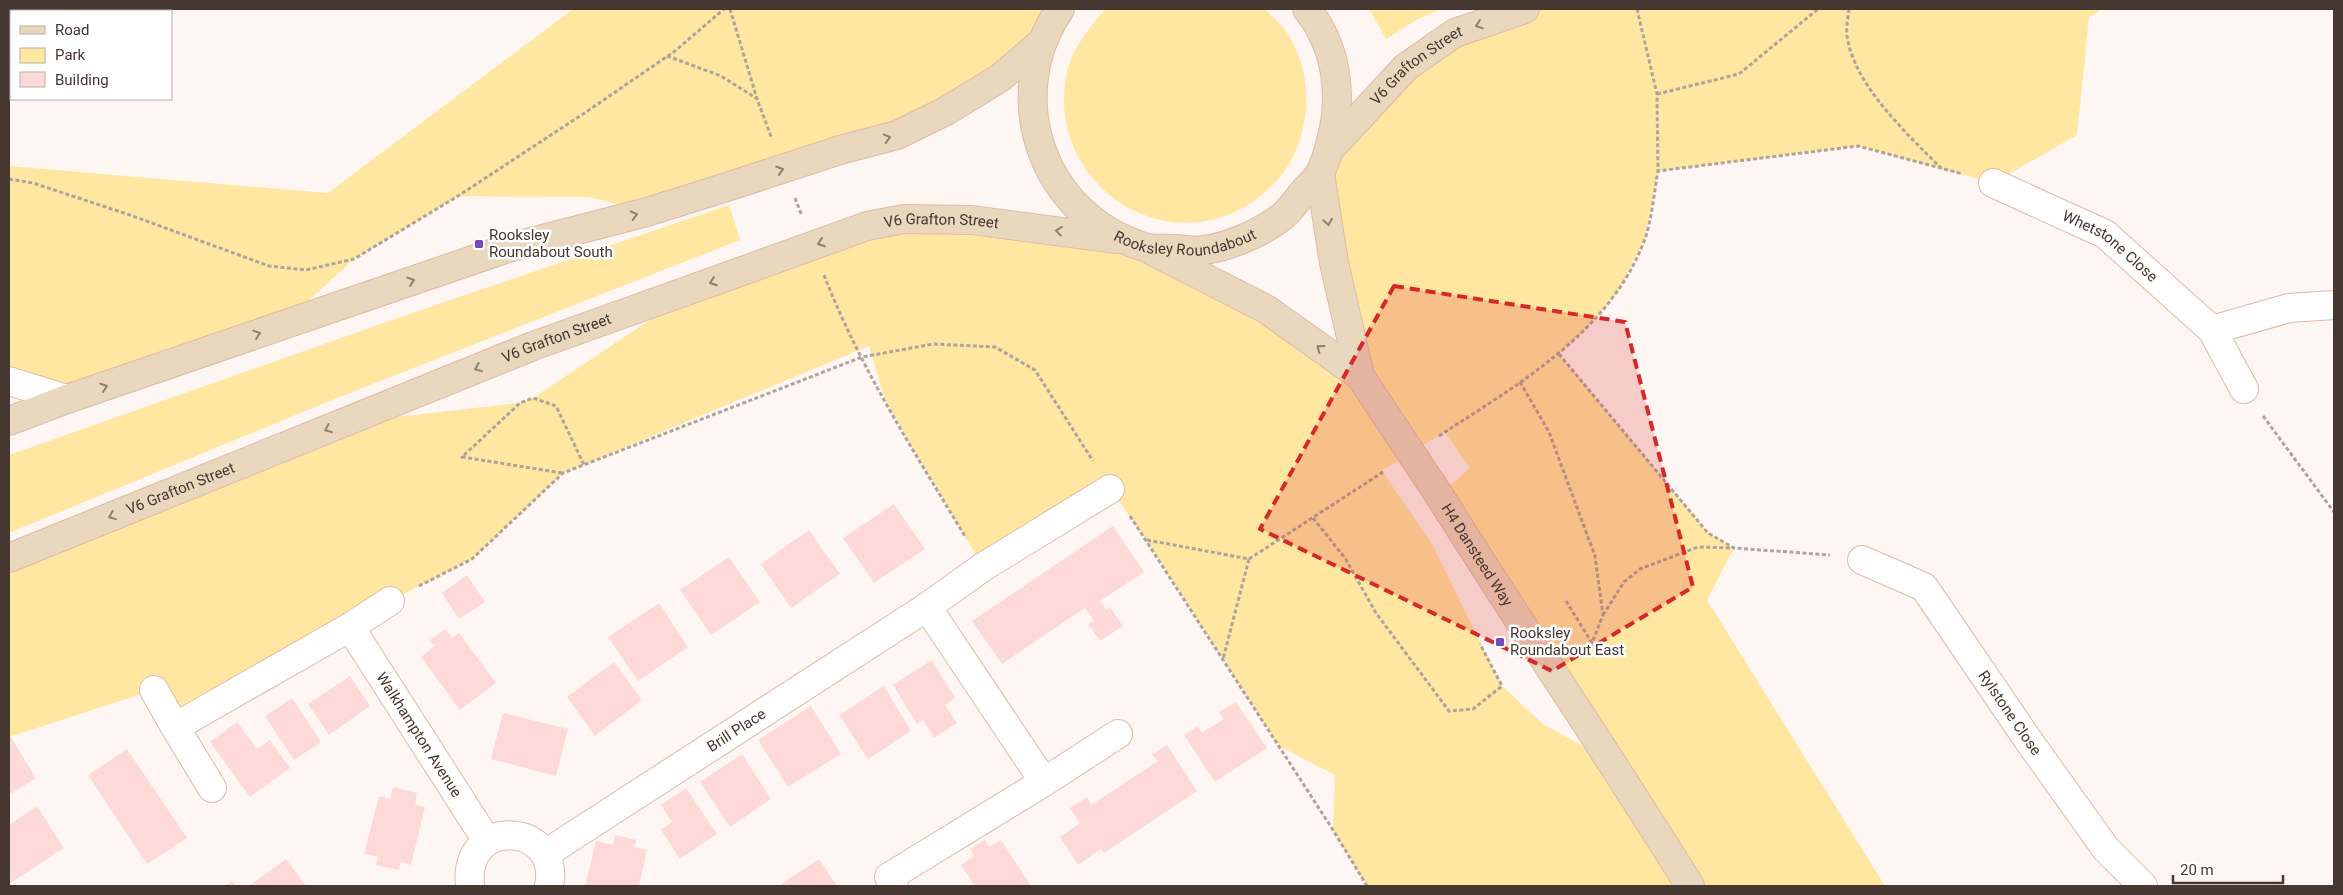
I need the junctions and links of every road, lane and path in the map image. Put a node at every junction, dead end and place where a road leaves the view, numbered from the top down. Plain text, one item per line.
1 (724, 9) edge
2 (1308, 9) edge
3 (1525, 9) edge
4 (1637, 9) edge
5 (1818, 9) edge
6 (1849, 9) edge
7 (1051, 20) edge
8 (667, 56) junction
9 (1657, 94) junction
10 (757, 99) dead end
11 (1324, 162) junction
12 (1942, 168) junction
13 (1658, 171) junction
14 (9, 179) edge
15 (1992, 183) joint
16 (1135, 244) junction
17 (2334, 305) edge
18 (2212, 330) junction
19 (1559, 354) junction
20 (862, 357) junction
21 (1360, 376) junction
22 (9, 381) edge
23 (1520, 382) junction
24 (2244, 389) joint
25 (67, 399) junction
26 (9, 421) edge
27 (1437, 437) dead end
28 (584, 465) junction
29 (1387, 469) dead end
30 (563, 473) junction
31 (1110, 489) junction
32 (2334, 512) edge
33 (1313, 518) junction
34 (1146, 540) junction
35 (1734, 548) junction
36 (9, 558) edge
37 (1249, 559) junction
38 (1862, 560) joint
39 (983, 567) junction
40 (1566, 601) dead end
41 (390, 602) joint
42 (927, 607) junction
43 (1603, 616) junction
44 (350, 626) junction
45 (1480, 644) dead end
46 (1222, 659) junction
47 (154, 690) dead end
48 (175, 726) junction
49 (1118, 734) dead end
50 (1044, 782) junction
51 (212, 788) dead end
52 (487, 841) junction
53 (545, 854) junction
54 (470, 886) edge
55 (550, 886) edge
56 (894, 886) edge
57 (1367, 886) edge
58 (1690, 886) edge
59 (2142, 886) edge

1 - 8 path
2 - 11 street, Rooksley Roundabout
3 -> 11 street, V6 Grafton Street
4 - 9 path
5 - 9 path
6 - 12 path
7 - 16 street, Rooksley Roundabout
25 -> 7 street, bridge
8 - 10 path
8 - 14 path
9 - 13 path
11 - 16 street, Rooksley Roundabout
11 -> 21 street, H4 Dansteed Way
12 - 13 path
12 - 15 path
13 - 19 path
15 - 18 street, Whetstone Close
21 -> 16 street, H4 Dansteed Way
16 -> 36 street, V6 Grafton Street, bridge
17 - 18 street
18 - 24 street, Whetstone Close
19 - 23 path
19 - 35 path
20 - 28 path
20 - 31 path
20 - 39 path
21 - 58 street, H4 Dansteed Way, bridge
22 - 25 street
23 - 27 path
23 - 43 path
24 - 32 path
25 - 26 street
28 - 30 path
28 - 30 path
29 - 33 path
30 - 41 path
31 - 34 path
31 - 39 street, Brill Place
33 - 37 path
33 - 45 path
34 - 37 path
34 - 46 path
35 - 38 path
35 - 43 path
37 - 46 path
38 - 59 street, Rylstone Close
39 - 42 street, Brill Place
40 - 43 path
41 - 44 street
42 - 50 street
42 - 53 street, Brill Place
44 - 48 street
44 - 52 street, Walkhampton Avenue
46 - 57 path
47 - 48 street
48 - 51 street
49 - 50 street
50 - 56 street
52 - 53 street
52 - 54 street
53 - 55 street

